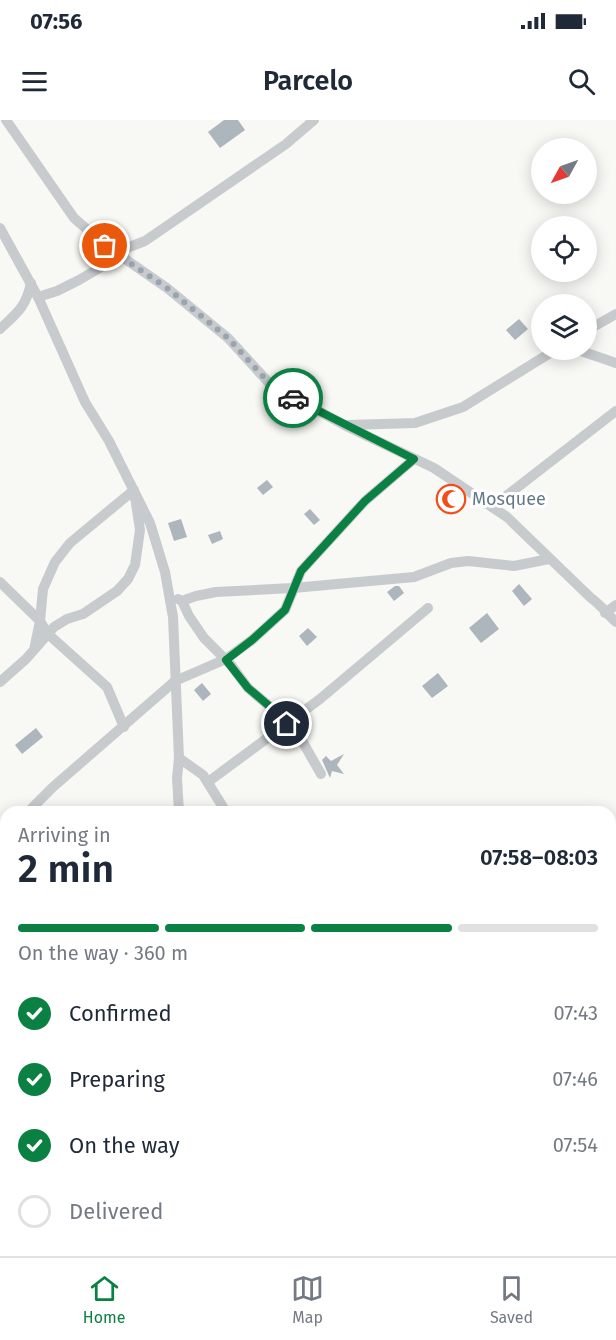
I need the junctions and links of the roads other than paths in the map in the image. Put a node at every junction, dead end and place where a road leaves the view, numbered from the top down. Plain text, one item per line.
1 (6, 120) edge
2 (314, 120) edge
3 (0, 228) edge
4 (116, 252) junction
5 (31, 283) junction
6 (38, 297) junction
7 (616, 314) edge
8 (597, 325) edge
9 (0, 329) edge
10 (597, 356) edge
11 (539, 360) edge
12 (616, 363) edge
13 (616, 411) edge
14 (344, 425) junction
15 (414, 459) junction
16 (134, 490) junction
17 (492, 507) junction
18 (549, 559) junction
19 (0, 582) edge
20 (293, 588) junction
21 (168, 593) junction
22 (182, 601) junction
23 (616, 605) edge
24 (428, 608) dead end
25 (605, 612) junction
26 (40, 621) junction
27 (616, 622) edge
28 (48, 634) junction
29 (34, 650) junction
30 (226, 660) junction
31 (175, 681) junction
32 (0, 682) edge
33 (287, 724) junction
34 (123, 727) junction
35 (179, 758) junction
36 (321, 774) dead end
37 (208, 782) junction
38 (34, 806) edge
39 (179, 806) edge
40 (222, 806) edge

1 - 4 street
2 - 4 street
3 - 5 street
4 - 6 street
4 - 14 street
5 - 6 street
5 - 9 street
6 - 16 street
7 - 8 street
10 - 12 street
11 - 14 street
13 - 17 street
14 - 15 street
15 - 17 street
15 - 20 street
16 - 21 street
16 - 26 street
16 - 28 street
17 - 18 street
18 - 20 street
18 - 25 street
19 - 26 street
20 - 22 street
20 - 30 street
21 - 22 street
21 - 31 street
22 - 30 street
23 - 25 street
24 - 33 street
25 - 27 street
26 - 28 street
26 - 29 street
28 - 29 street
28 - 34 street
29 - 32 street
30 - 31 street
30 - 33 street
31 - 34 street
31 - 35 street
33 - 36 street
33 - 37 street
34 - 38 street
35 - 37 street
35 - 39 street
37 - 40 street

